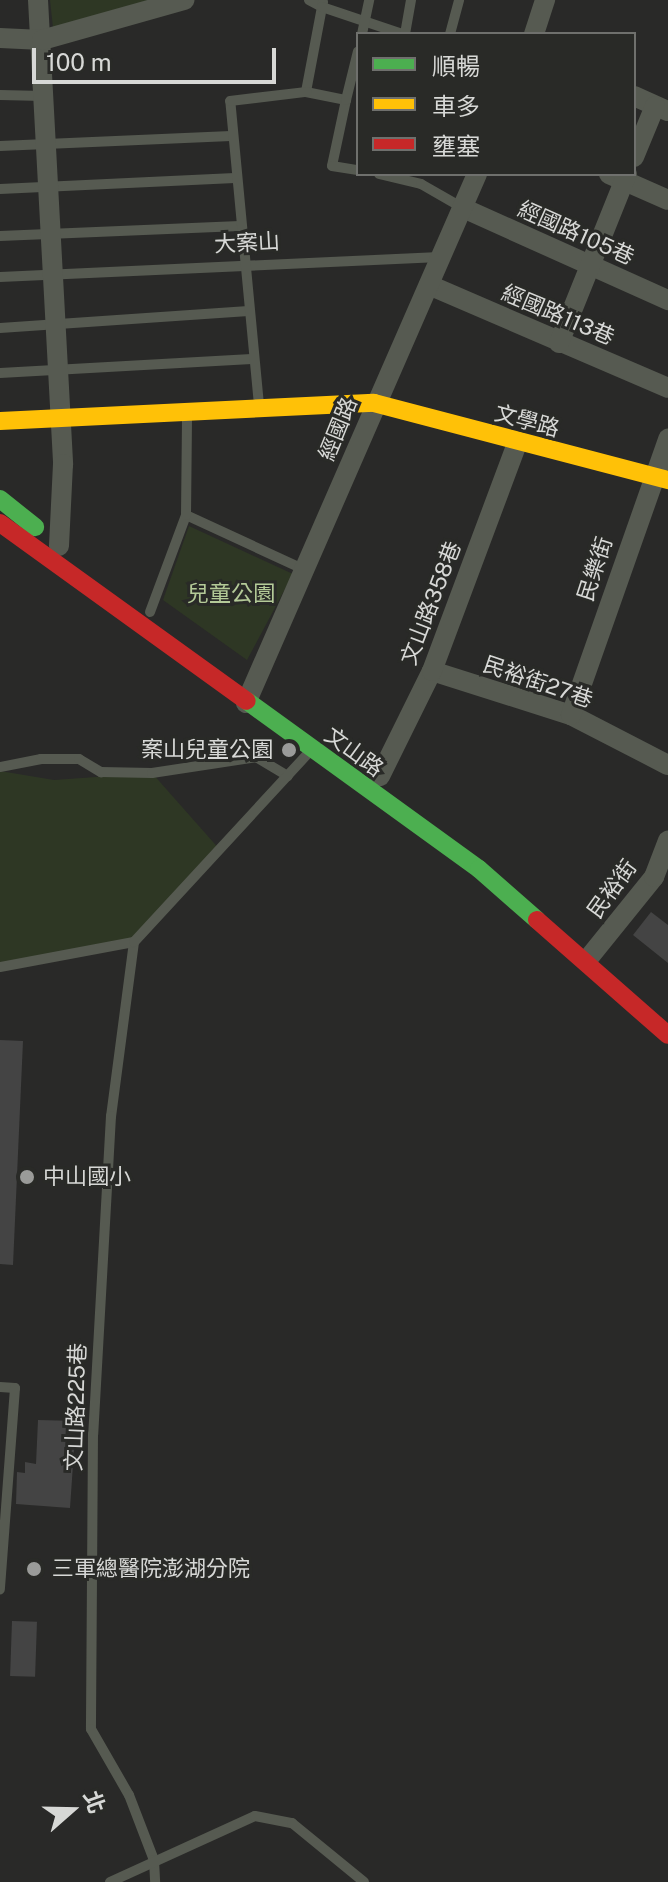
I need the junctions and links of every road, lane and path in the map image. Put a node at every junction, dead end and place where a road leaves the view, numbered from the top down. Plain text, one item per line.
1 (38, 0) edge
2 (184, 0) edge
3 (309, 0) edge
4 (369, 0) edge
5 (411, 0) edge
6 (459, 0) edge
7 (545, 0) edge
8 (322, 3) edge
9 (364, 29) edge
10 (388, 32) edge
11 (404, 32) edge
12 (451, 32) edge
13 (535, 32) edge
14 (0, 38) edge
15 (42, 40) junction
16 (356, 59) edge
17 (306, 92) junction
18 (0, 95) edge
19 (44, 96) junction
20 (636, 97) edge
21 (346, 100) junction
22 (662, 108) edge
23 (231, 136) junction
24 (47, 144) junction
25 (0, 146) edge
26 (636, 154) edge
27 (356, 170) edge
28 (396, 176) edge
29 (476, 176) edge
30 (620, 176) edge
31 (235, 178) junction
32 (422, 179) edge
33 (49, 186) junction
34 (0, 189) edge
35 (668, 200) edge
36 (463, 208) junction
37 (240, 226) junction
38 (52, 234) junction
39 (0, 236) edge
40 (442, 257) junction
41 (591, 266) junction
42 (244, 268) junction
43 (54, 275) junction
44 (0, 277) edge
45 (429, 285) junction
46 (668, 300) edge
47 (248, 311) junction
48 (56, 325) junction
49 (0, 328) edge
50 (559, 343) junction
51 (252, 359) junction
52 (58, 370) junction
53 (0, 373) edge
54 (668, 388) edge
55 (374, 403) junction
56 (260, 410) junction
57 (187, 413) junction
58 (60, 418) junction
59 (0, 421) edge
60 (668, 439) edge
61 (517, 444) junction
62 (659, 479) edge
63 (0, 499) edge
64 (186, 515) junction
65 (0, 523) edge
66 (54, 554) junction
67 (307, 571) junction
68 (150, 612) junction
69 (432, 671) junction
70 (252, 696) junction
71 (571, 715) junction
72 (311, 750) junction
73 (668, 765) edge
74 (0, 767) edge
75 (288, 776) junction
76 (380, 776) junction
77 (668, 841) edge
78 (661, 881) edge
79 (552, 906) dead end
80 (134, 942) junction
81 (596, 950) junction
82 (0, 967) edge
83 (645, 988) dead end
84 (668, 1009) edge
85 (668, 1035) edge
86 (0, 1387) edge
87 (3, 1503) edge
88 (0, 1589) edge
89 (154, 1860) junction
90 (110, 1882) edge
91 (155, 1882) edge
92 (364, 1882) edge

1 - 15 street
2 - 15 street
3 - 8 lane
4 - 9 lane
5 - 11 lane
6 - 12 lane
7 - 13 street
8 - 9 lane
8 - 17 lane
9 - 10 lane
14 - 15 street
15 - 19 street
16 - 21 lane
17 - 21 lane
17 - 23 lane
18 - 19 lane
19 - 24 street
20 - 22 street
21 - 27 lane
22 - 26 street
23 - 24 lane
23 - 31 lane
24 - 25 lane
24 - 33 street
28 - 32 lane
29 - 36 street, 經國路
30 - 35 street
30 - 41 street
31 - 33 lane
31 - 37 lane
32 - 36 lane
33 - 34 lane
33 - 38 street
36 - 40 street, 經國路
36 - 41 street, 經國路105巷
37 - 38 lane
37 - 42 lane
38 - 39 lane
38 - 43 street
40 - 42 lane, 大案山
40 - 45 street, 經國路
41 - 46 street, 經國路105巷
41 - 50 street
42 - 43 lane, 大案山
42 - 47 lane
43 - 44 lane, 大案山
43 - 48 street
45 - 50 street, 經國路113巷
45 - 55 street, 經國路
47 - 48 lane
47 - 51 lane
48 - 49 lane
48 - 52 street
50 - 54 street, 經國路113巷
51 - 52 lane
51 - 56 lane
52 - 53 lane
52 - 58 street
55 - 56 main road
55 - 61 main road, 文學路
55 - 67 street, 經國路
56 - 57 main road
57 - 58 main road
57 - 64 lane
58 - 59 main road
58 - 66 street
60 - 62 street, 民樂街
61 - 62 main road, 文學路
61 - 69 street, 文山路358巷
62 - 71 street, 民樂街
63 - 66 main road, 文山路
64 - 67 lane
64 - 68 lane
65 - 66 main road, 文山路
66 - 68 main road, 文山路
66 - 70 main road, 文山路
67 - 70 street, 經國路
68 - 70 main road, 文山路
69 - 71 street, 民裕街27巷
69 - 76 street, 文山路358巷
70 - 72 main road, 文山路
70 - 76 main road, 文山路
71 - 73 street, 民裕街27巷
72 - 75 lane
72 - 81 main road, 文山路
74 - 75 lane
75 - 80 lane
76 - 79 main road, 文山路
77 - 78 street, 民裕街
78 - 81 street, 民裕街
80 - 82 lane
80 - 89 lane, 文山路225巷
81 - 85 main road, 文山路
83 - 84 main road
86 - 87 lane
87 - 88 lane
89 - 90 lane
89 - 91 lane, 文山路225巷
89 - 92 lane

